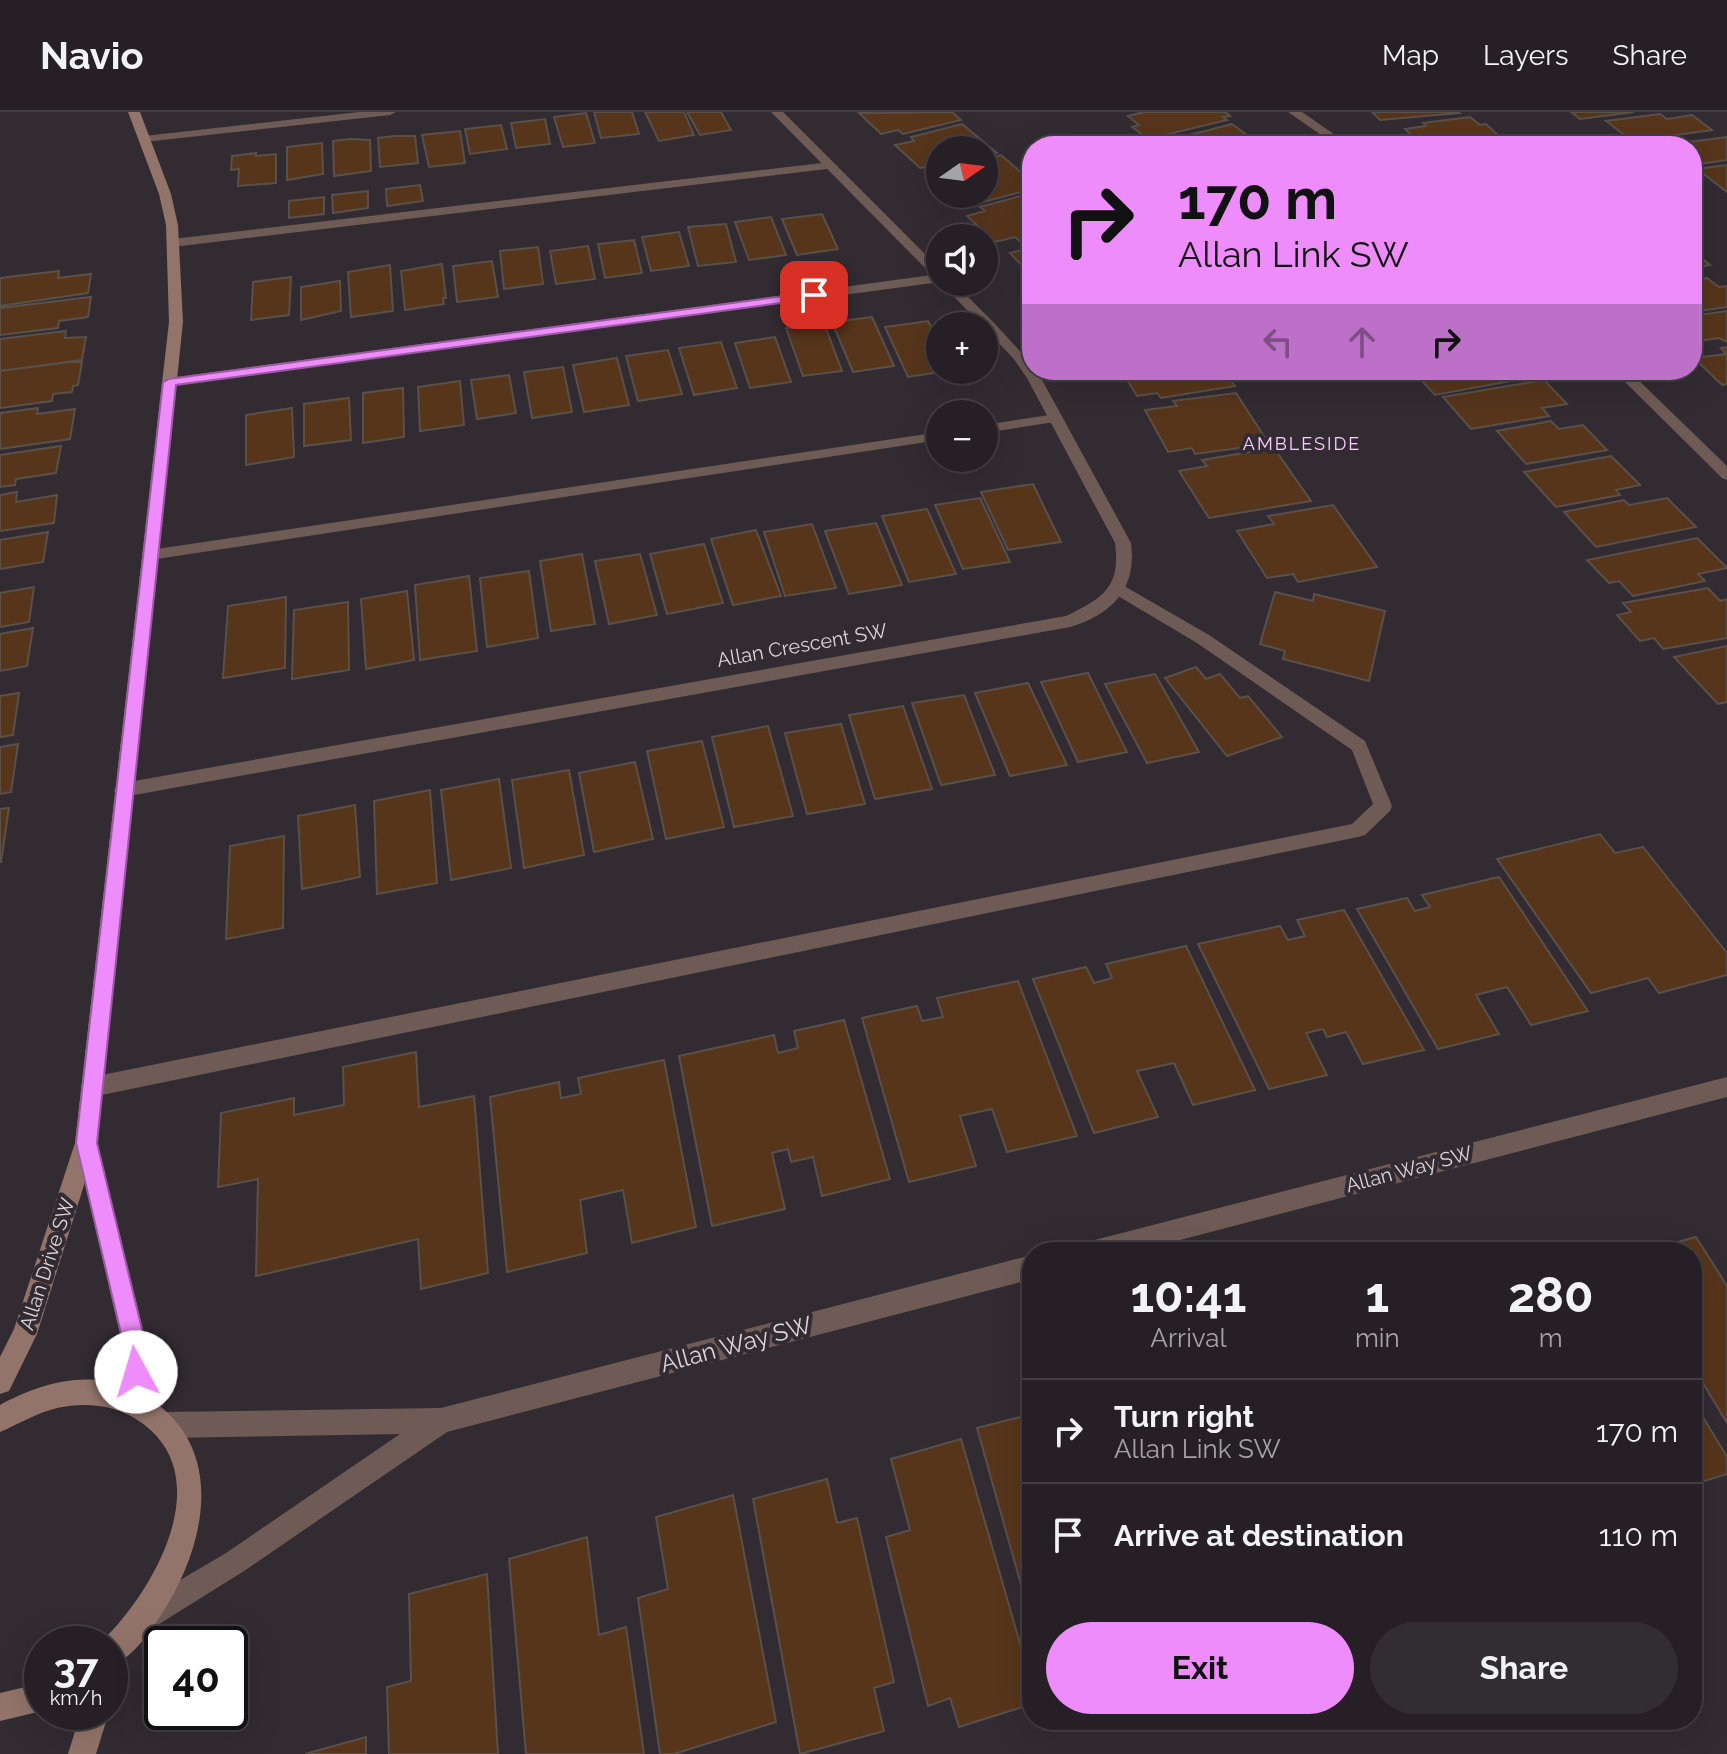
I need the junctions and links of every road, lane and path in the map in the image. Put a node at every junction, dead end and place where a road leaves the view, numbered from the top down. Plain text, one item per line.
1 (134, 112) edge
2 (390, 112) edge
3 (777, 112) edge
4 (1294, 112) edge
5 (1330, 136) edge
6 (144, 139) junction
7 (831, 166) junction
8 (173, 243) junction
9 (926, 263) edge
10 (926, 279) edge
11 (960, 296) edge
12 (1022, 362) edge
13 (1033, 380) edge
14 (1630, 380) edge
15 (169, 382) junction
16 (1056, 418) junction
17 (998, 427) edge
18 (926, 438) edge
19 (1727, 475) edge
20 (150, 555) junction
21 (1119, 589) junction
22 (123, 790) junction
23 (92, 1087) junction
24 (1727, 1087) edge
25 (86, 1143) junction
26 (1130, 1242) edge
27 (1022, 1270) edge
28 (0, 1382) edge
29 (138, 1403) junction
30 (0, 1419) edge
31 (441, 1421) junction
32 (165, 1425) junction
33 (142, 1618) junction
34 (128, 1636) edge
35 (24, 1701) edge
36 (0, 1707) edge
37 (89, 1730) edge
38 (82, 1754) edge

1 - 6 street, Allan Drive SW
2 - 6 street
3 - 7 street
4 - 5 street
6 - 8 street, Allan Drive SW
7 - 8 street
7 - 9 street
8 - 15 street, Allan Drive SW
10 - 15 street
11 - 12 street
13 - 16 street
14 - 19 street
15 - 20 street, Allan Drive SW
16 - 17 street
16 - 21 street
18 - 20 street
20 - 22 street, Allan Drive SW
21 - 22 street, Allan Crescent SW
21 - 23 street
22 - 23 street, Allan Drive SW
23 - 25 street, Allan Drive SW
24 - 26 street, Allan Way SW
25 - 28 street, Allan Drive SW
25 - 29 street, Allan Drive SW
27 - 31 street, Allan Way SW
29 - 30 street
29 - 32 street
31 - 32 street, Allan Way SW
31 - 33 street, Allan Way SW
32 - 33 street
33 - 34 street
35 - 36 street
37 - 38 street

